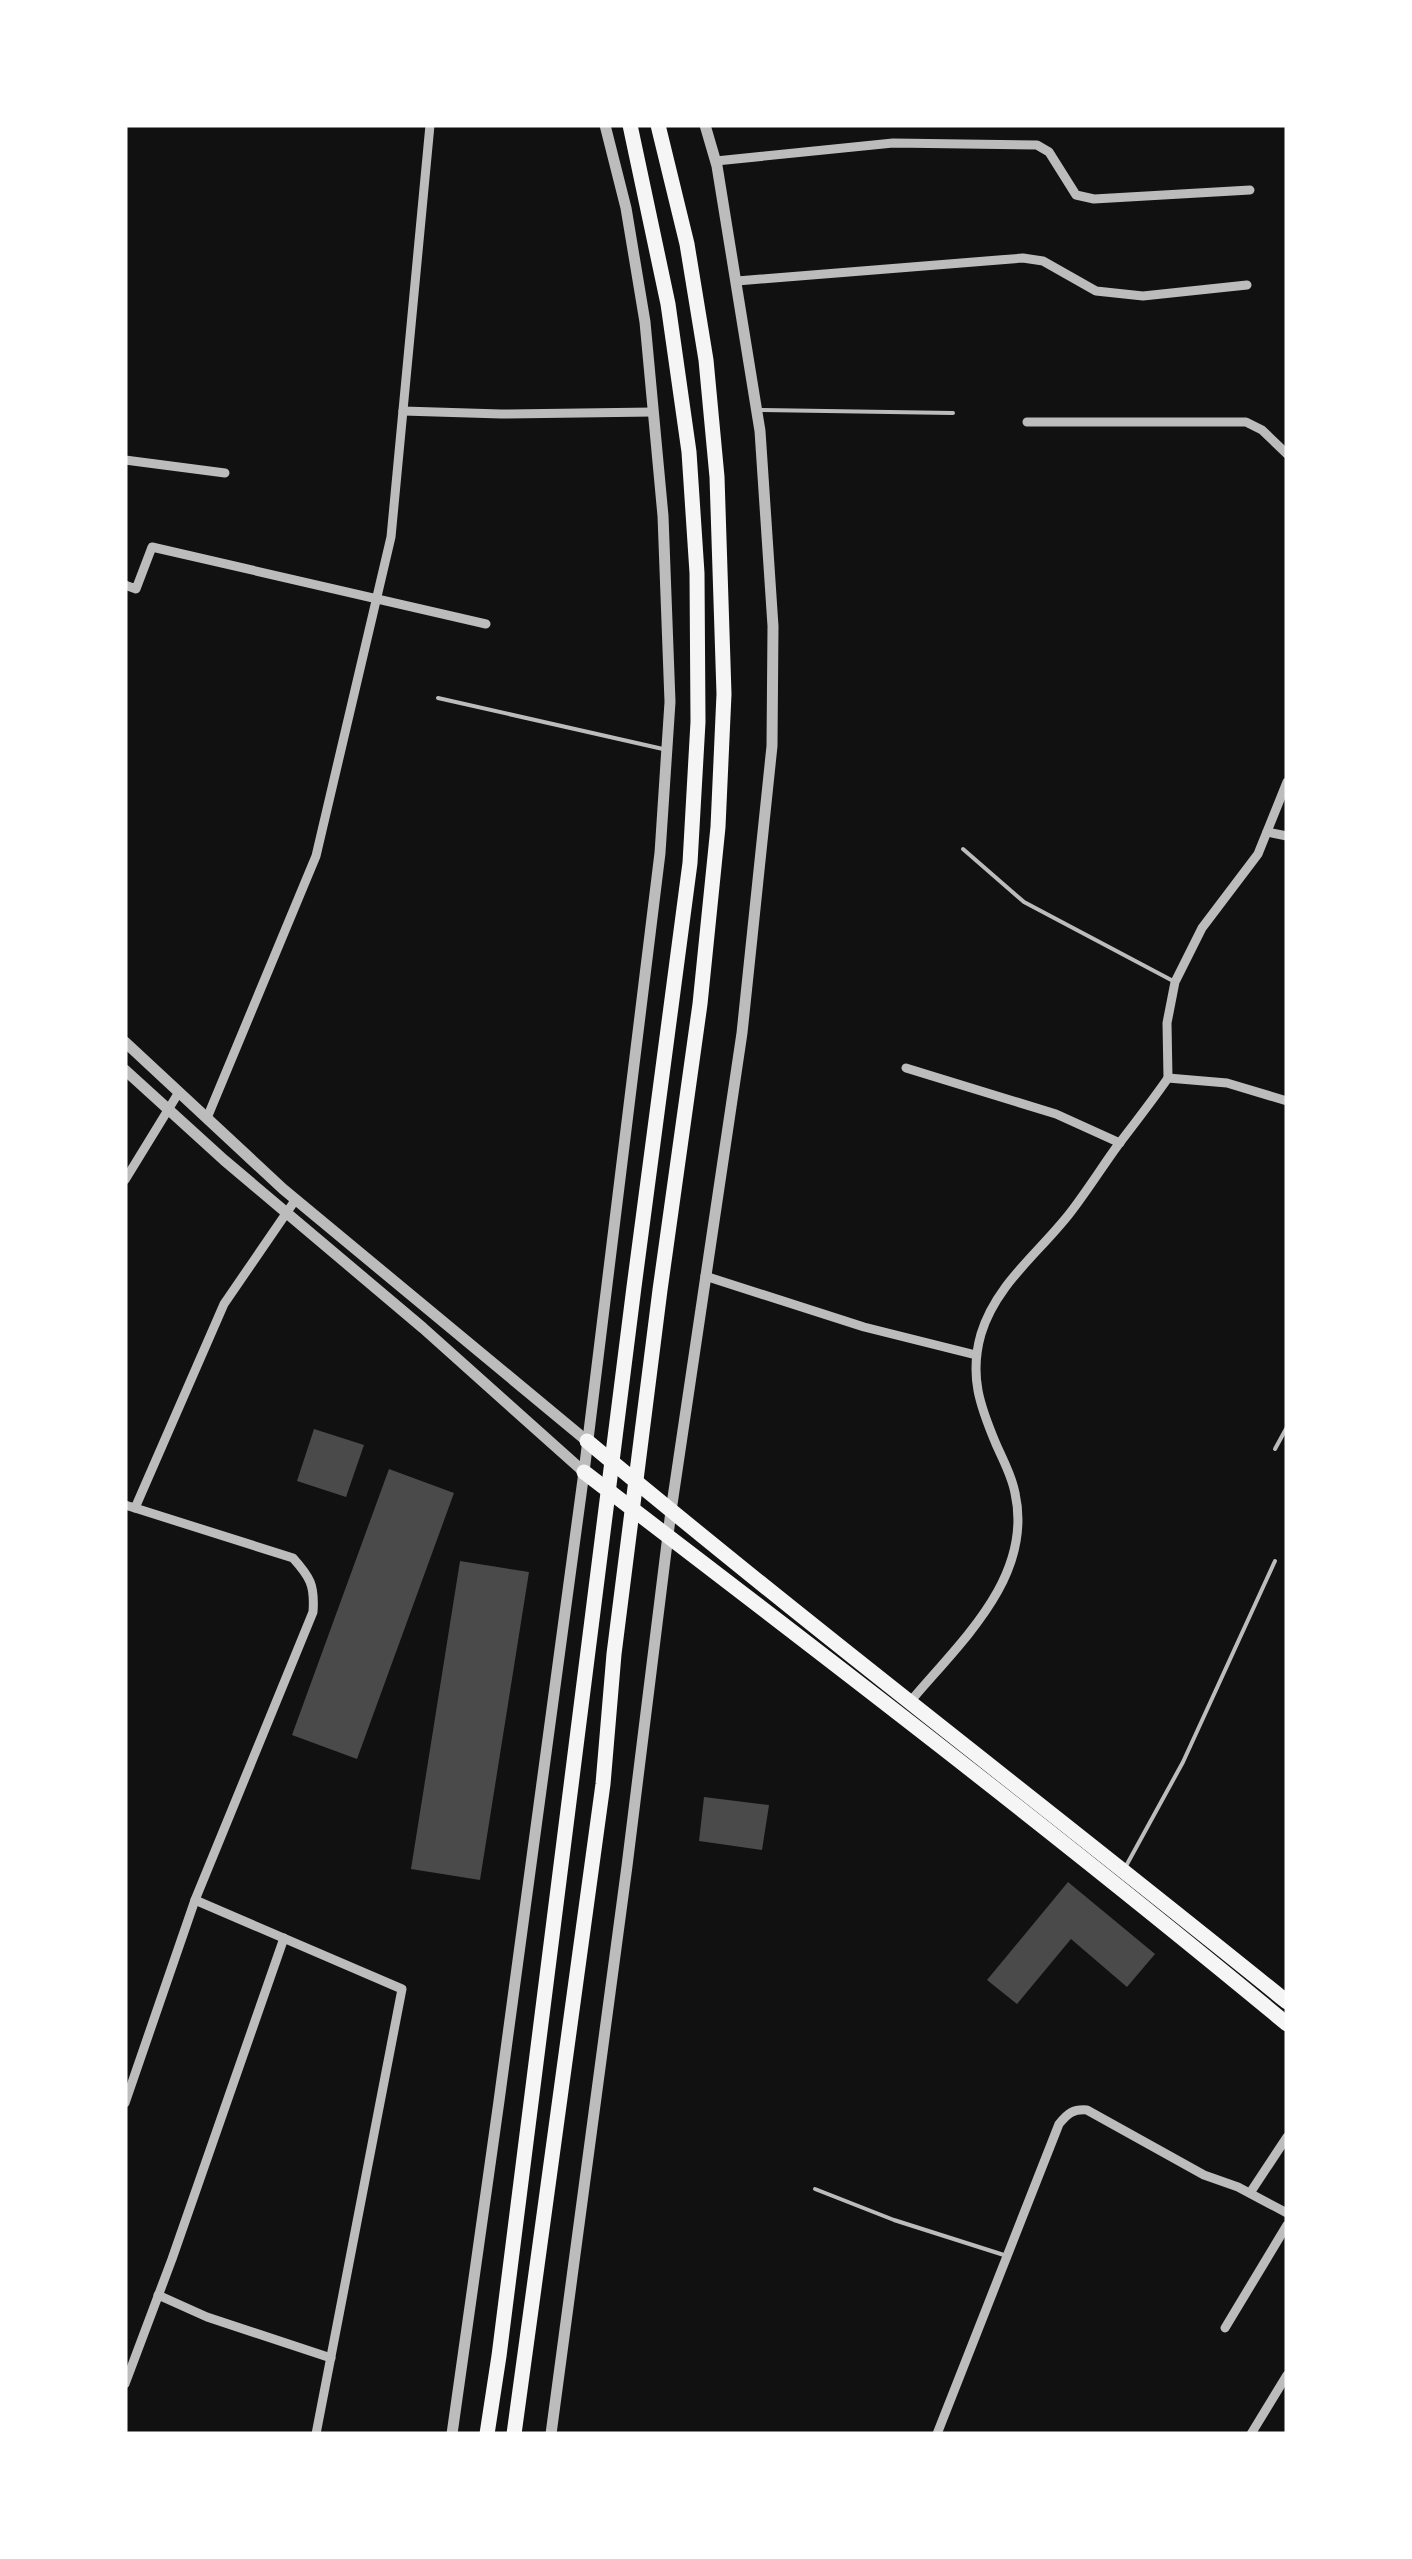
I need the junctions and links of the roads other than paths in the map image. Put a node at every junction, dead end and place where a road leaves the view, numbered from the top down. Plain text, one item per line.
1 (430, 125) edge
2 (605, 125) edge
3 (630, 125) edge
4 (658, 125) edge
5 (704, 125) edge
6 (716, 161) junction
7 (1250, 190) dead end
8 (737, 282) junction
9 (1247, 284) dead end
10 (757, 410) junction
11 (403, 411) junction
12 (654, 412) junction
13 (952, 413) dead end
14 (1027, 422) dead end
15 (1287, 454) edge
16 (125, 460) edge
17 (225, 473) dead end
18 (125, 585) edge
19 (376, 599) junction
20 (486, 624) dead end
21 (438, 698) dead end
22 (666, 750) junction
23 (1287, 782) edge
24 (1268, 832) junction
25 (1287, 836) edge
26 (964, 849) dead end
27 (1175, 982) junction
28 (125, 1042) edge
29 (906, 1068) dead end
30 (125, 1070) edge
31 (1168, 1078) junction
32 (179, 1092) junction
33 (1287, 1100) edge
34 (168, 1110) junction
35 (207, 1118) junction
36 (1120, 1143) junction
37 (125, 1180) edge
38 (296, 1199) junction
39 (286, 1213) junction
40 (706, 1276) junction
41 (976, 1355) junction
42 (1287, 1427) edge
43 (587, 1441) junction
44 (1274, 1449) dead end
45 (584, 1472) junction
46 (130, 1506) edge
47 (670, 1510) junction
48 (667, 1536) junction
49 (1275, 1560) dead end
50 (910, 1702) junction
51 (1124, 1870) junction
52 (195, 1900) junction
53 (284, 1938) junction
54 (1287, 2002) edge
55 (1287, 2024) edge
56 (125, 2103) edge
57 (1287, 2137) edge
58 (815, 2190) dead end
59 (1250, 2193) junction
60 (1287, 2213) edge
61 (1287, 2225) edge
62 (1008, 2256) junction
63 (158, 2296) junction
64 (1225, 2328) dead end
65 (331, 2358) junction
66 (1287, 2375) edge
67 (125, 2384) edge
68 (316, 2434) edge
69 (452, 2434) edge
70 (487, 2434) edge
71 (514, 2434) edge
72 (551, 2434) edge
73 (937, 2434) edge
74 (1251, 2434) edge

1 - 11 street
2 - 12 street
3 - 70 highway
4 - 71 highway
5 - 6 street
6 - 7 street
6 - 8 street
8 - 9 street
8 - 10 street
10 - 13 lane
10 - 40 street
11 - 12 street
11 - 19 street
12 - 22 street
14 - 15 street
16 - 17 street
18 - 19 street
19 - 20 street
19 - 35 street
21 - 22 lane
22 - 43 street
23 - 24 street
24 - 25 street
24 - 27 street
26 - 27 lane
27 - 31 street
28 - 32 street
29 - 36 street
30 - 34 street
31 - 33 street
31 - 36 street
32 - 34 street
32 - 35 street
34 - 37 street
34 - 39 street
35 - 38 street
36 - 41 street
38 - 39 street
38 - 43 street
39 - 45 street
39 - 46 street
40 - 41 street
40 - 47 street
41 - 50 street
42 - 44 lane
43 - 45 street
43 - 47 highway
45 - 48 highway
45 - 69 street
46 - 52 street
47 - 48 street
47 - 50 highway
48 - 55 highway
48 - 72 street
49 - 51 lane
50 - 51 highway
51 - 54 highway
52 - 53 street
52 - 56 street
53 - 63 street
53 - 65 street
57 - 59 street
58 - 62 lane
59 - 60 street
59 - 62 street
61 - 64 street
62 - 73 street
63 - 65 street
63 - 67 street
65 - 68 street
66 - 74 street

